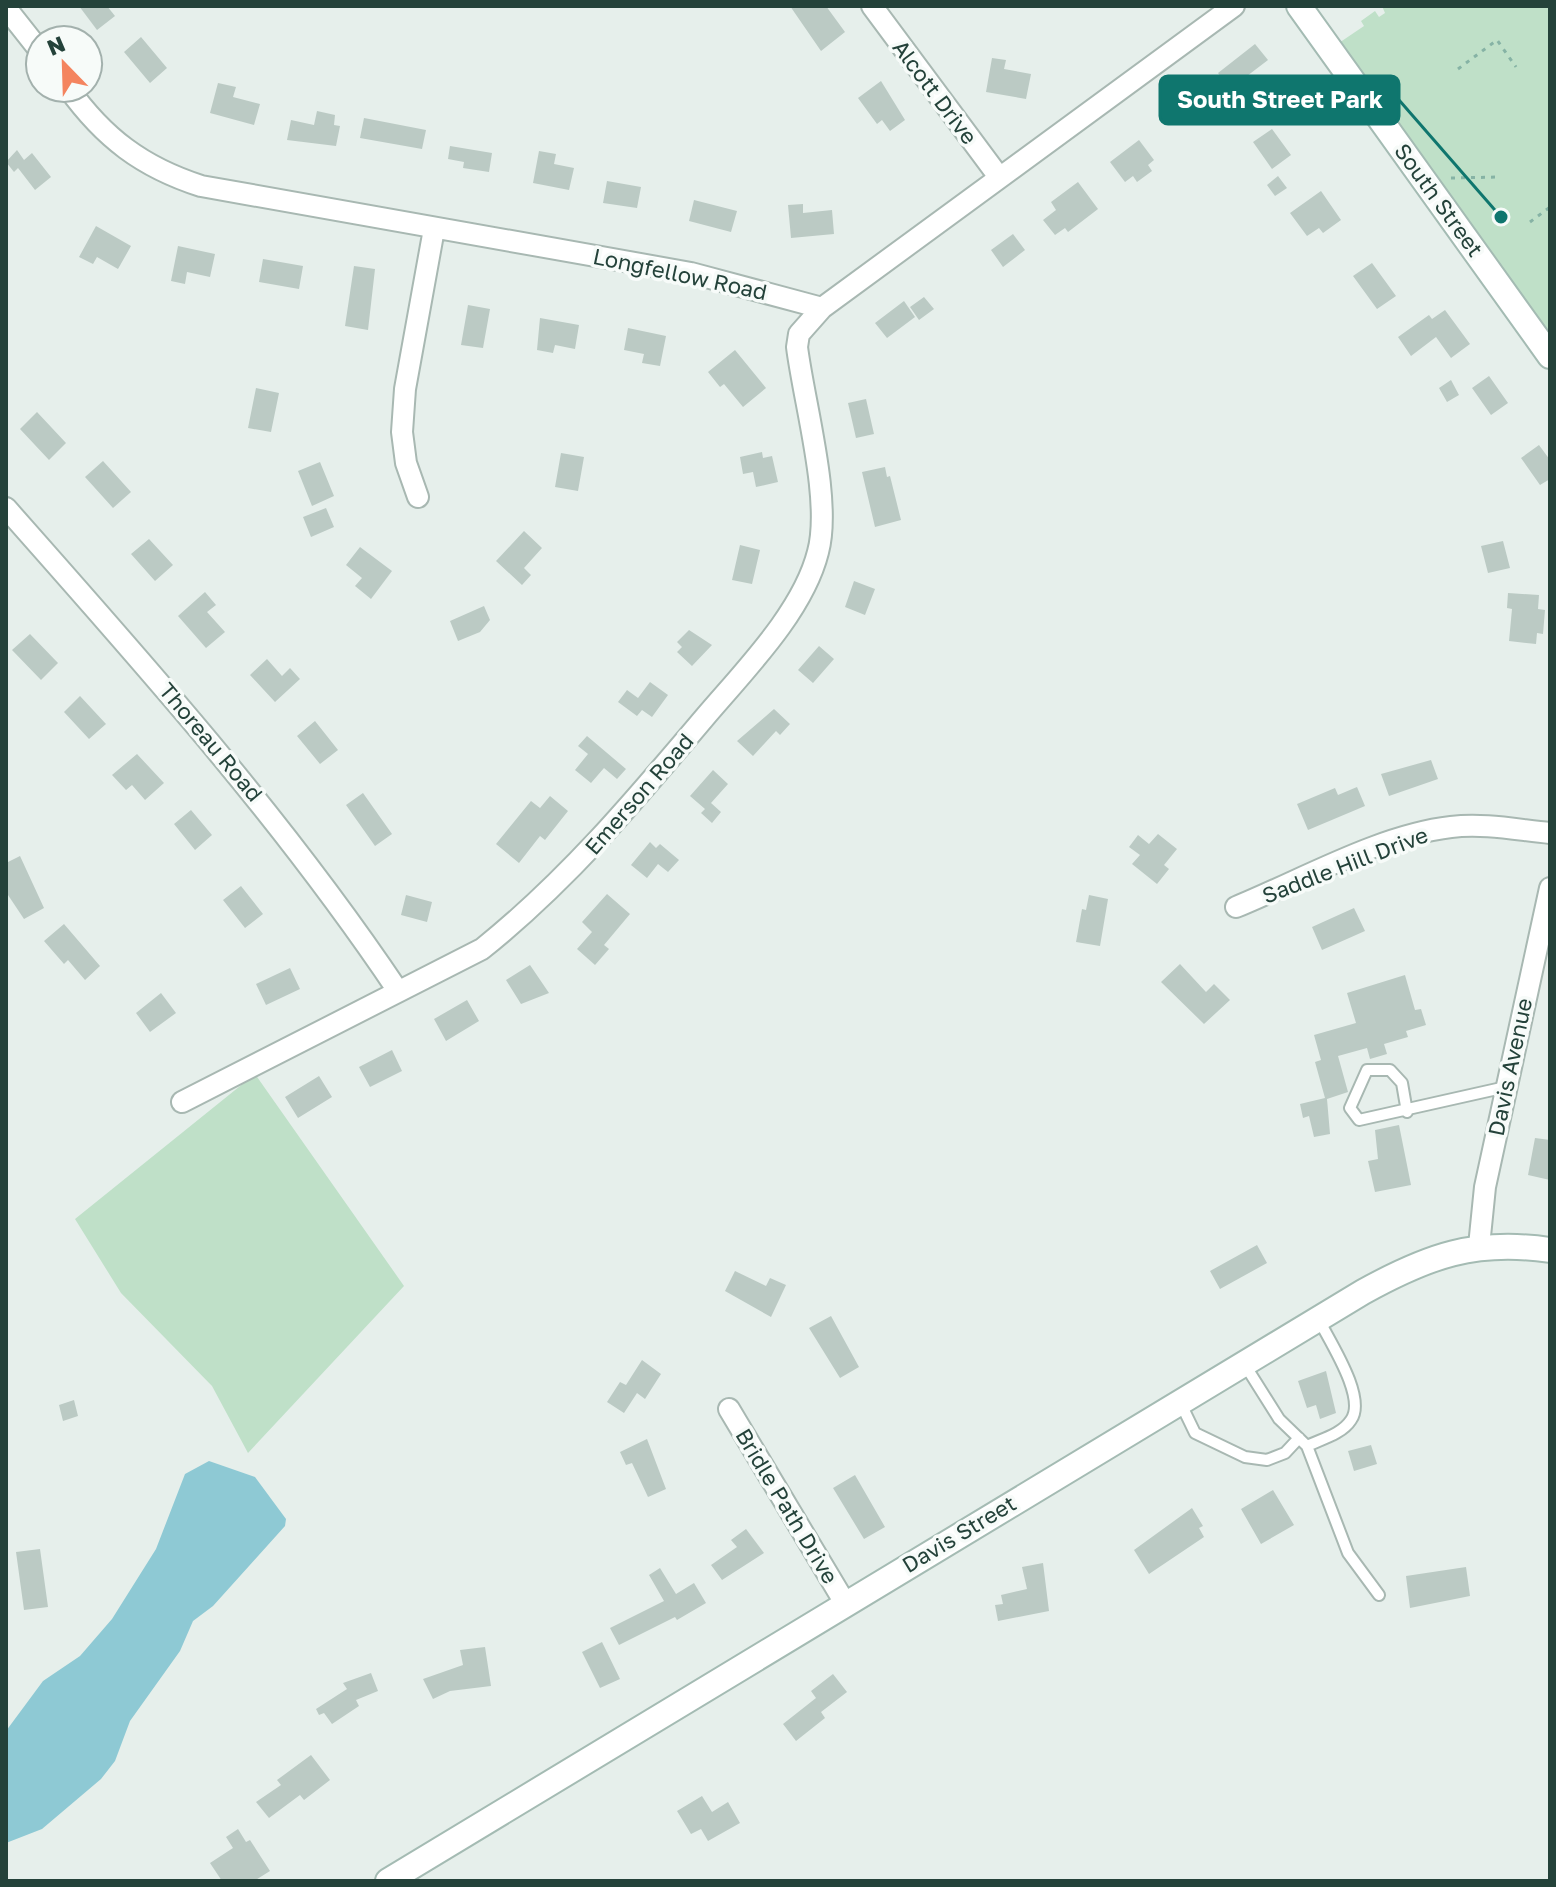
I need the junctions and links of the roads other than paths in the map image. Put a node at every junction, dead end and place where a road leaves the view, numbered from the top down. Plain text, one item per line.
1 (872, 6) edge
2 (1234, 6) edge
3 (1299, 6) edge
4 (6, 8) edge
5 (24, 31) edge
6 (81, 104) edge
7 (999, 177) junction
8 (434, 229) junction
9 (822, 308) junction
10 (1550, 356) edge
11 (418, 497) dead end
12 (6, 508) edge
13 (1550, 833) edge
14 (1550, 888) edge
15 (1236, 907) dead end
16 (398, 991) junction
17 (1506, 1087) junction
18 (182, 1102) dead end
19 (1407, 1112) junction
20 (1479, 1246) junction
21 (1550, 1250) edge
22 (1318, 1318) junction
23 (1244, 1363) junction
24 (1179, 1402) junction
25 (729, 1409) dead end
26 (1299, 1438) junction
27 (1307, 1446) junction
28 (1379, 1595) dead end
29 (845, 1603) junction
30 (388, 1881) edge

1 - 7 street, Alcott Drive
2 - 7 street
3 - 10 street, South Street
4 - 5 street
6 - 8 street, Longfellow Road
7 - 9 street
8 - 9 street, Longfellow Road
8 - 11 street
9 - 16 street, Emerson Road
12 - 16 street, Thoreau Road
13 - 15 street, Saddle Hill Drive
14 - 17 street, Davis Avenue
16 - 18 street, Emerson Road
17 - 19 lane
17 - 20 street, Davis Avenue
19 - 19 lane
20 - 21 street, Davis Street
20 - 22 street, Davis Street
22 - 23 street, Davis Street
22 - 27 lane
23 - 24 street, Davis Street
23 - 26 lane
24 - 26 lane
24 - 29 street, Davis Street
25 - 29 street, Bridle Path Drive
26 - 27 lane
27 - 28 lane
29 - 30 street, Davis Street

